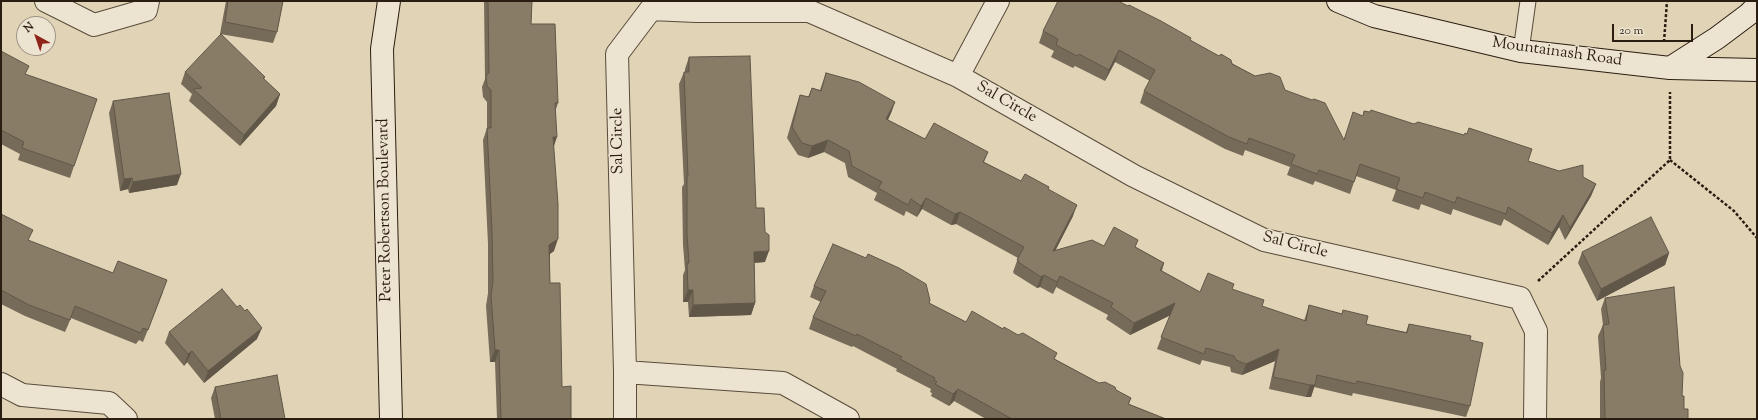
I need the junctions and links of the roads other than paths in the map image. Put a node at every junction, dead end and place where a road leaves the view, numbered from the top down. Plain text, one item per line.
1 (46, 1) edge
2 (148, 1) edge
3 (389, 1) edge
4 (998, 1) edge
5 (1338, 1) edge
6 (1528, 1) edge
7 (651, 5) edge
8 (1757, 6) edge
9 (1521, 51) junction
10 (1666, 68) junction
11 (1757, 70) edge
12 (958, 76) junction
13 (625, 372) junction
14 (1, 384) edge
15 (126, 419) edge
16 (391, 419) edge
17 (625, 419) edge
18 (848, 419) edge
19 (1535, 419) edge

1 - 2 street
3 - 16 street, Peter Robertson Boulevard
4 - 12 street, Sal Circle
5 - 9 street, Mountainash Road
6 - 9 lane
7 - 12 street, Sal Circle
7 - 13 street, Sal Circle
8 - 10 street
9 - 10 street, Mountainash Road
10 - 11 street, Mountainash Road
12 - 19 street, Sal Circle
13 - 17 street, Sal Circle
13 - 18 street
14 - 15 street

